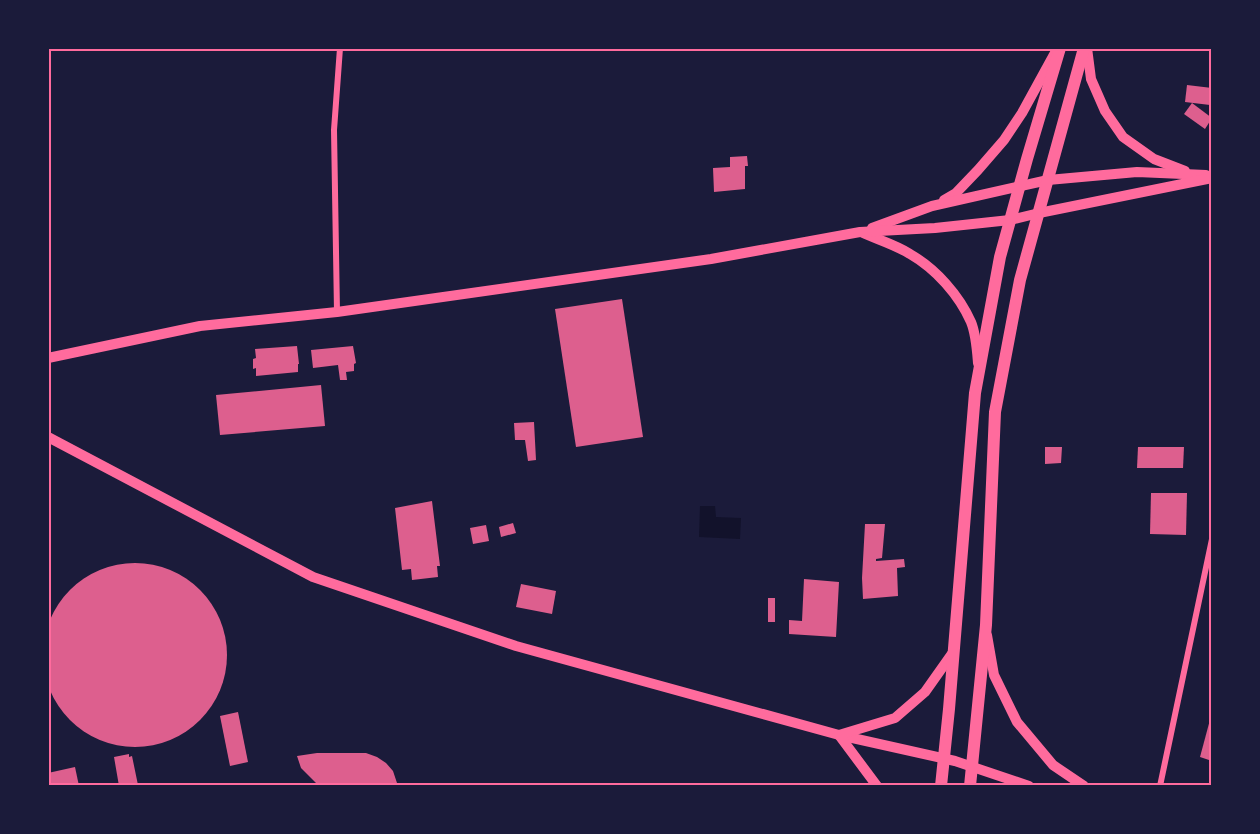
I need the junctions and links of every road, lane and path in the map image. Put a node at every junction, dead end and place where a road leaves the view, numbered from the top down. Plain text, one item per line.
1 (340, 48) edge
2 (1059, 48) edge
3 (1086, 48) edge
4 (1193, 175) junction
5 (1212, 177) edge
6 (1048, 180) junction
7 (1019, 186) junction
8 (932, 206) junction
9 (1039, 213) junction
10 (1010, 220) junction
11 (860, 232) junction
12 (337, 312) junction
13 (48, 358) edge
14 (979, 372) junction
15 (48, 437) edge
16 (1212, 538) edge
17 (986, 625) junction
18 (954, 651) junction
19 (839, 735) junction
20 (944, 759) junction
21 (972, 767) junction
22 (877, 786) edge
23 (941, 786) edge
24 (970, 786) edge
25 (1029, 786) edge
26 (1083, 786) edge
27 (1160, 786) edge

1 - 12 street
2 - 7 main road
2 - 8 street
3 - 4 street
3 - 6 main road
4 - 5 street
4 - 6 street
5 - 9 street
6 - 7 street
6 - 9 main road
7 - 8 street
7 - 10 main road
8 - 11 street
9 - 10 street
9 - 17 main road
10 - 11 street
10 - 14 main road
11 - 12 street
11 - 14 street
12 - 13 street
14 - 18 main road
15 - 19 street
16 - 27 street
17 - 21 main road
17 - 26 street
18 - 19 street
18 - 20 main road
19 - 20 street
19 - 22 street
20 - 21 street
20 - 23 main road
21 - 24 main road
21 - 25 street

